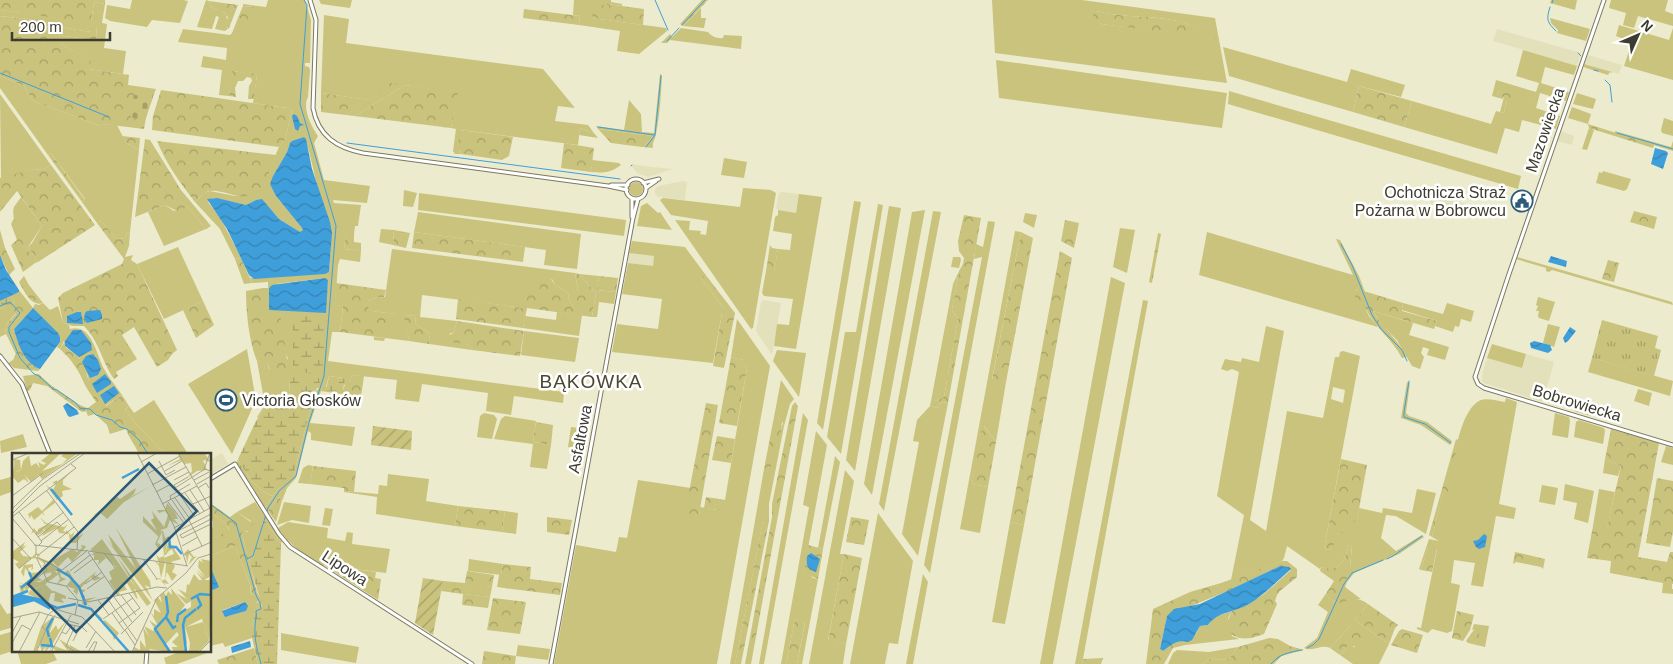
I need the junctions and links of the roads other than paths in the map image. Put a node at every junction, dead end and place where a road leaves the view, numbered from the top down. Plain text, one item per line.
1 (310, 0) edge
2 (1604, 0) edge
3 (643, 183) junction
4 (628, 185) junction
5 (608, 186) junction
6 (646, 188) junction
7 (627, 190) junction
8 (632, 198) junction
9 (638, 199) junction
10 (633, 218) junction
11 (0, 356) edge
12 (1476, 381) joint
13 (1673, 445) edge
14 (50, 453) edge
15 (211, 478) edge
16 (472, 664) edge
17 (551, 664) edge

1 - 5 street
2 - 12 street, Mazowiecka
3 - 4 street
3 - 6 street
3 - 6 street
4 - 5 street
4 - 7 street
5 - 7 street
6 - 9 street
7 - 8 street
8 - 9 street
8 - 10 street, Asfaltowa
9 - 10 street, Asfaltowa
10 - 17 street, Asfaltowa
11 - 14 street
12 - 13 street, Bobrowiecka
15 - 16 street, Lipowa

